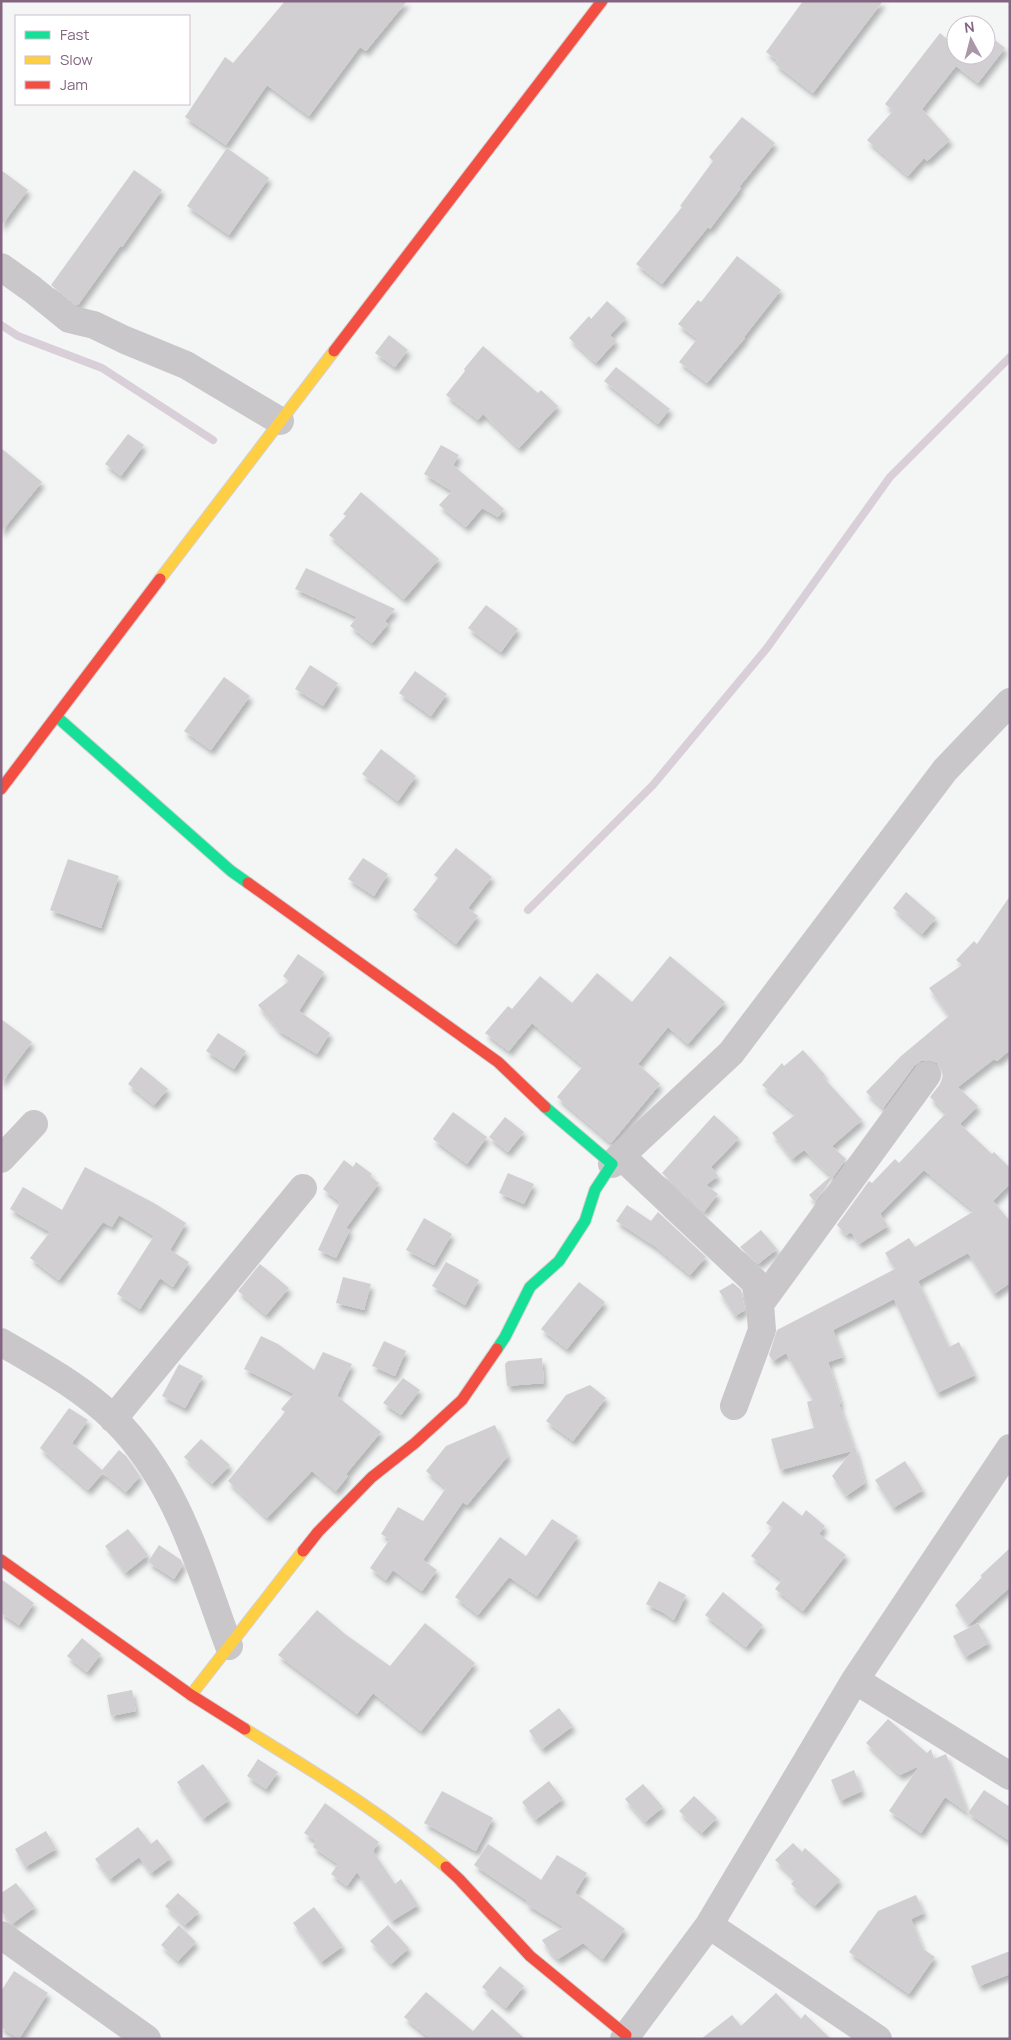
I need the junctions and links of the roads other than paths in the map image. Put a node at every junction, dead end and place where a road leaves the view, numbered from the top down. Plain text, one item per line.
1 (602, 1) edge
2 (1, 267) edge
3 (280, 420) junction
4 (1010, 702) edge
5 (57, 717) junction
6 (1, 789) edge
7 (927, 1075) dead end
8 (34, 1124) dead end
9 (1, 1159) edge
10 (617, 1160) junction
11 (303, 1188) dead end
12 (760, 1304) junction
13 (1, 1342) edge
14 (734, 1406) dead end
15 (114, 1419) junction
16 (1010, 1448) edge
17 (1, 1560) edge
18 (228, 1646) junction
19 (855, 1680) junction
20 (191, 1695) junction
21 (1010, 1776) edge
22 (708, 1925) junction
23 (1, 1935) edge
24 (625, 2037) edge
25 (147, 2039) edge
26 (878, 2039) edge

1 - 3 street
2 - 3 street
3 - 5 street
4 - 10 street
5 - 6 street
5 - 10 street
7 - 12 street
8 - 9 street
10 - 12 street
10 - 18 street
11 - 15 street
12 - 14 street
13 - 15 street
15 - 18 street
16 - 19 street
17 - 20 street
18 - 20 street
19 - 21 street
19 - 22 street
20 - 24 street
22 - 24 street
22 - 26 street
23 - 25 street

